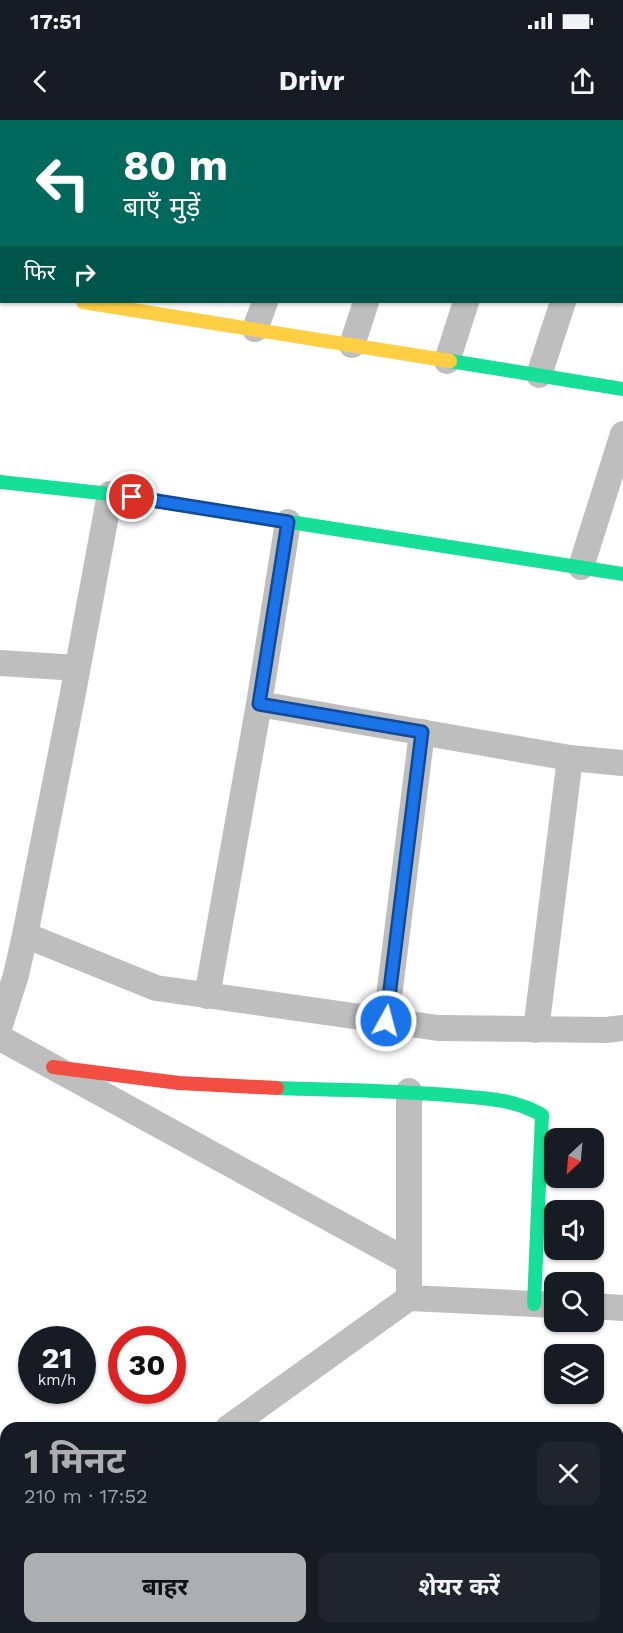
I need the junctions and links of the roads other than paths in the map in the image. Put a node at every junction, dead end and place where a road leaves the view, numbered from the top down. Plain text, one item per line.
1 (89, 303) edge
2 (265, 303) edge
3 (366, 303) edge
4 (466, 303) edge
5 (563, 303) edge
6 (255, 329) junction
7 (352, 345) junction
8 (447, 361) junction
9 (538, 375) junction
10 (623, 389) edge
11 (623, 434) edge
12 (0, 482) edge
13 (110, 494) junction
14 (288, 522) junction
15 (581, 567) junction
16 (623, 574) edge
17 (0, 663) edge
18 (77, 668) junction
19 (259, 704) junction
20 (422, 732) junction
21 (570, 758) junction
22 (623, 764) edge
23 (25, 935) junction
24 (207, 996) junction
25 (2, 1018) edge
26 (386, 1021) junction
27 (623, 1028) edge
28 (536, 1030) junction
29 (0, 1038) edge
30 (53, 1066) junction
31 (409, 1091) junction
32 (409, 1262) junction
33 (409, 1298) junction
34 (544, 1304) edge
35 (604, 1307) edge
36 (623, 1308) edge
37 (236, 1422) edge

1 - 6 street
2 - 6 street
3 - 7 street
4 - 8 street
5 - 9 street
6 - 7 street
7 - 8 street
8 - 9 street
9 - 10 street
11 - 15 street
12 - 13 street
13 - 14 street
13 - 18 street
14 - 15 street
14 - 19 street
15 - 16 street
17 - 18 street
18 - 23 street
19 - 20 street
19 - 24 street
20 - 21 street
20 - 26 street
21 - 22 street
21 - 28 street
23 - 24 street
23 - 25 street
24 - 26 street
26 - 28 street
27 - 28 street
29 - 30 street
30 - 31 street
30 - 32 street
31 - 32 street
31 - 34 street
32 - 33 street
33 - 34 street
33 - 37 street
35 - 36 street

